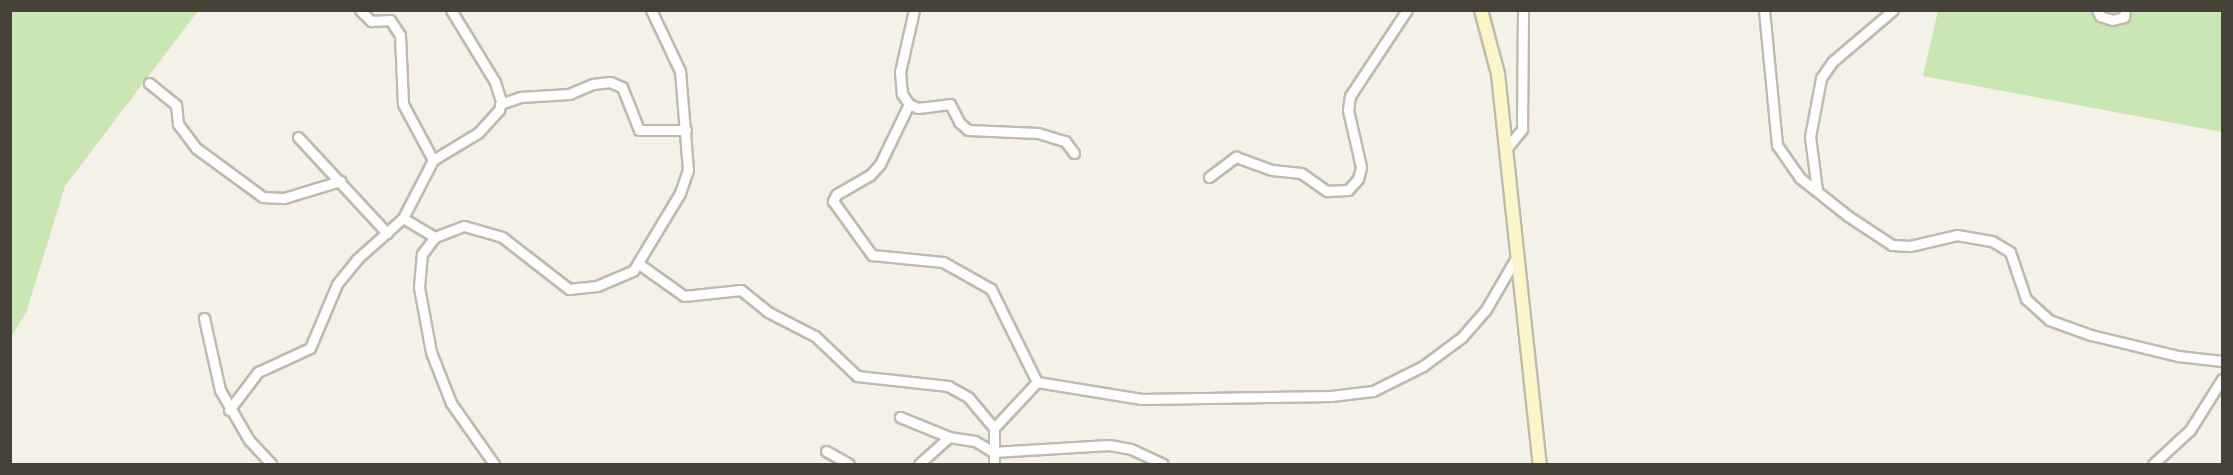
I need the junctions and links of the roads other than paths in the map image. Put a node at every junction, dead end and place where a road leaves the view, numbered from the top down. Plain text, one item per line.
1 (360, 10) edge
2 (451, 10) edge
3 (651, 10) edge
4 (914, 10) edge
5 (1407, 10) edge
6 (1481, 10) edge
7 (1523, 10) edge
8 (1764, 10) edge
9 (1893, 10) edge
10 (2097, 10) edge
11 (2125, 10) edge
12 (149, 83) dead end
13 (500, 104) junction
14 (909, 104) junction
15 (686, 130) junction
16 (298, 137) dead end
17 (1506, 149) junction
18 (1074, 153) dead end
19 (433, 160) junction
20 (1209, 177) dead end
21 (340, 181) junction
22 (1817, 190) junction
23 (403, 218) junction
24 (387, 233) junction
25 (435, 237) junction
26 (1516, 258) junction
27 (639, 264) junction
28 (204, 318) dead end
29 (2223, 361) edge
30 (2223, 379) edge
31 (1038, 382) junction
32 (230, 410) junction
33 (900, 417) dead end
34 (994, 428) junction
35 (949, 437) junction
36 (826, 451) dead end
37 (993, 452) junction
38 (271, 465) edge
39 (494, 465) edge
40 (849, 465) edge
41 (919, 465) edge
42 (994, 465) edge
43 (1163, 465) edge
44 (1540, 465) edge
45 (2153, 465) edge

1 - 19 street
2 - 13 street
3 - 15 street
4 - 14 street
5 - 20 street
6 - 17 street
7 - 17 street
8 - 22 street
9 - 22 street
10 - 11 street
12 - 21 street
13 - 15 street
13 - 19 street
14 - 18 street
14 - 31 street
15 - 27 street
16 - 21 street
17 - 26 street
19 - 23 street
21 - 24 street
22 - 29 street
23 - 24 street
23 - 25 street
24 - 32 street
25 - 27 street
25 - 39 street
26 - 31 street
26 - 44 street
27 - 34 street
28 - 32 street
30 - 45 street
31 - 34 street
32 - 38 street
33 - 35 street
34 - 37 street
35 - 37 street
35 - 41 street
36 - 40 street
37 - 42 street
37 - 43 street

